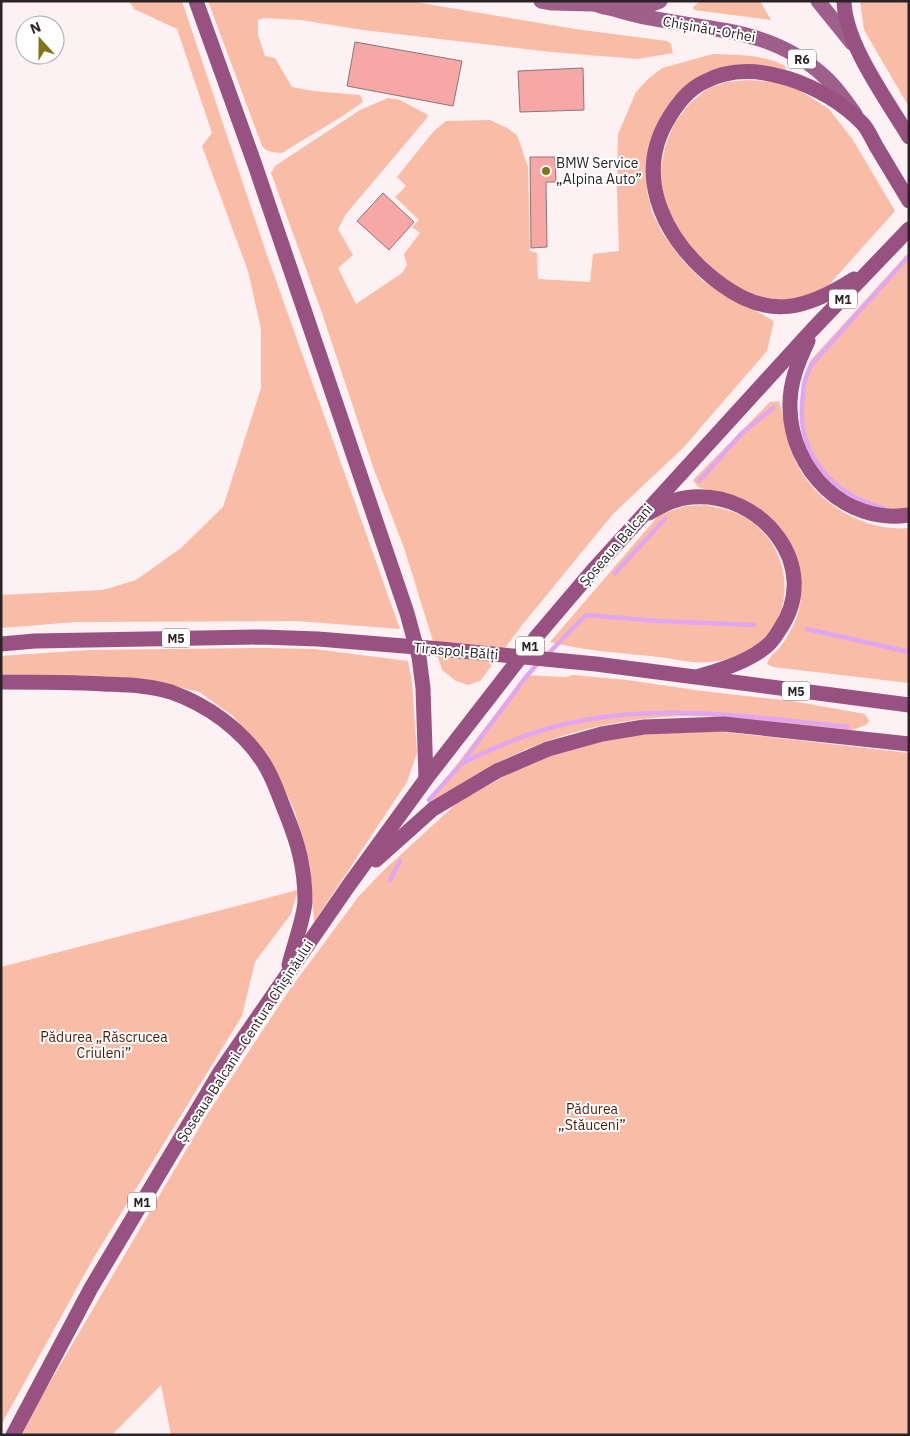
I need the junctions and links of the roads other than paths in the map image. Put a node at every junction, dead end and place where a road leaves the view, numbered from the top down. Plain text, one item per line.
1 (196, 1) edge
2 (541, 1) edge
3 (660, 1) edge
4 (818, 1) edge
5 (828, 1) edge
6 (844, 1) edge
7 (591, 2) edge
8 (614, 9) junction
9 (841, 27) junction
10 (856, 48) junction
11 (863, 124) junction
12 (909, 137) edge
13 (909, 201) edge
14 (909, 229) edge
15 (873, 267) junction
16 (812, 330) junction
17 (909, 515) edge
18 (639, 518) junction
19 (1, 644) edge
20 (696, 678) junction
21 (1, 682) edge
22 (904, 703) edge
23 (909, 744) edge
24 (426, 780) junction
25 (349, 885) junction
26 (286, 977) junction
27 (13, 1435) edge

1 - 24 highway
2 - 7 main road, R6
3 - 8 main road, R6
4 - 9 main road
5 - 9 main road
6 - 10 highway
7 - 8 main road, R6
8 - 11 main road, Chișinău-Orhei / R6
9 - 10 main road
10 - 12 highway
11 - 13 highway, Chișinău-Orhei / R6
11 - 15 highway
14 - 15 highway, Șoseaua Balcani / M1
15 - 16 highway, Șoseaua Balcani / M1
16 - 17 highway
16 - 18 highway, Șoseaua Balcani / M1
18 - 20 highway
18 - 24 highway, Șoseaua Balcani / M1
19 - 20 highway, Tiraspol-Bălți / M5
20 - 22 highway, Tiraspol-Bălți / M5
21 - 26 highway
23 - 25 highway
24 - 25 highway, Șoseaua Balcani / M1
25 - 26 highway, Șoseaua Balcani - Centura Chișinăului / M1
26 - 27 highway, Șoseaua Balcani - Centura Chișinăului / M1

